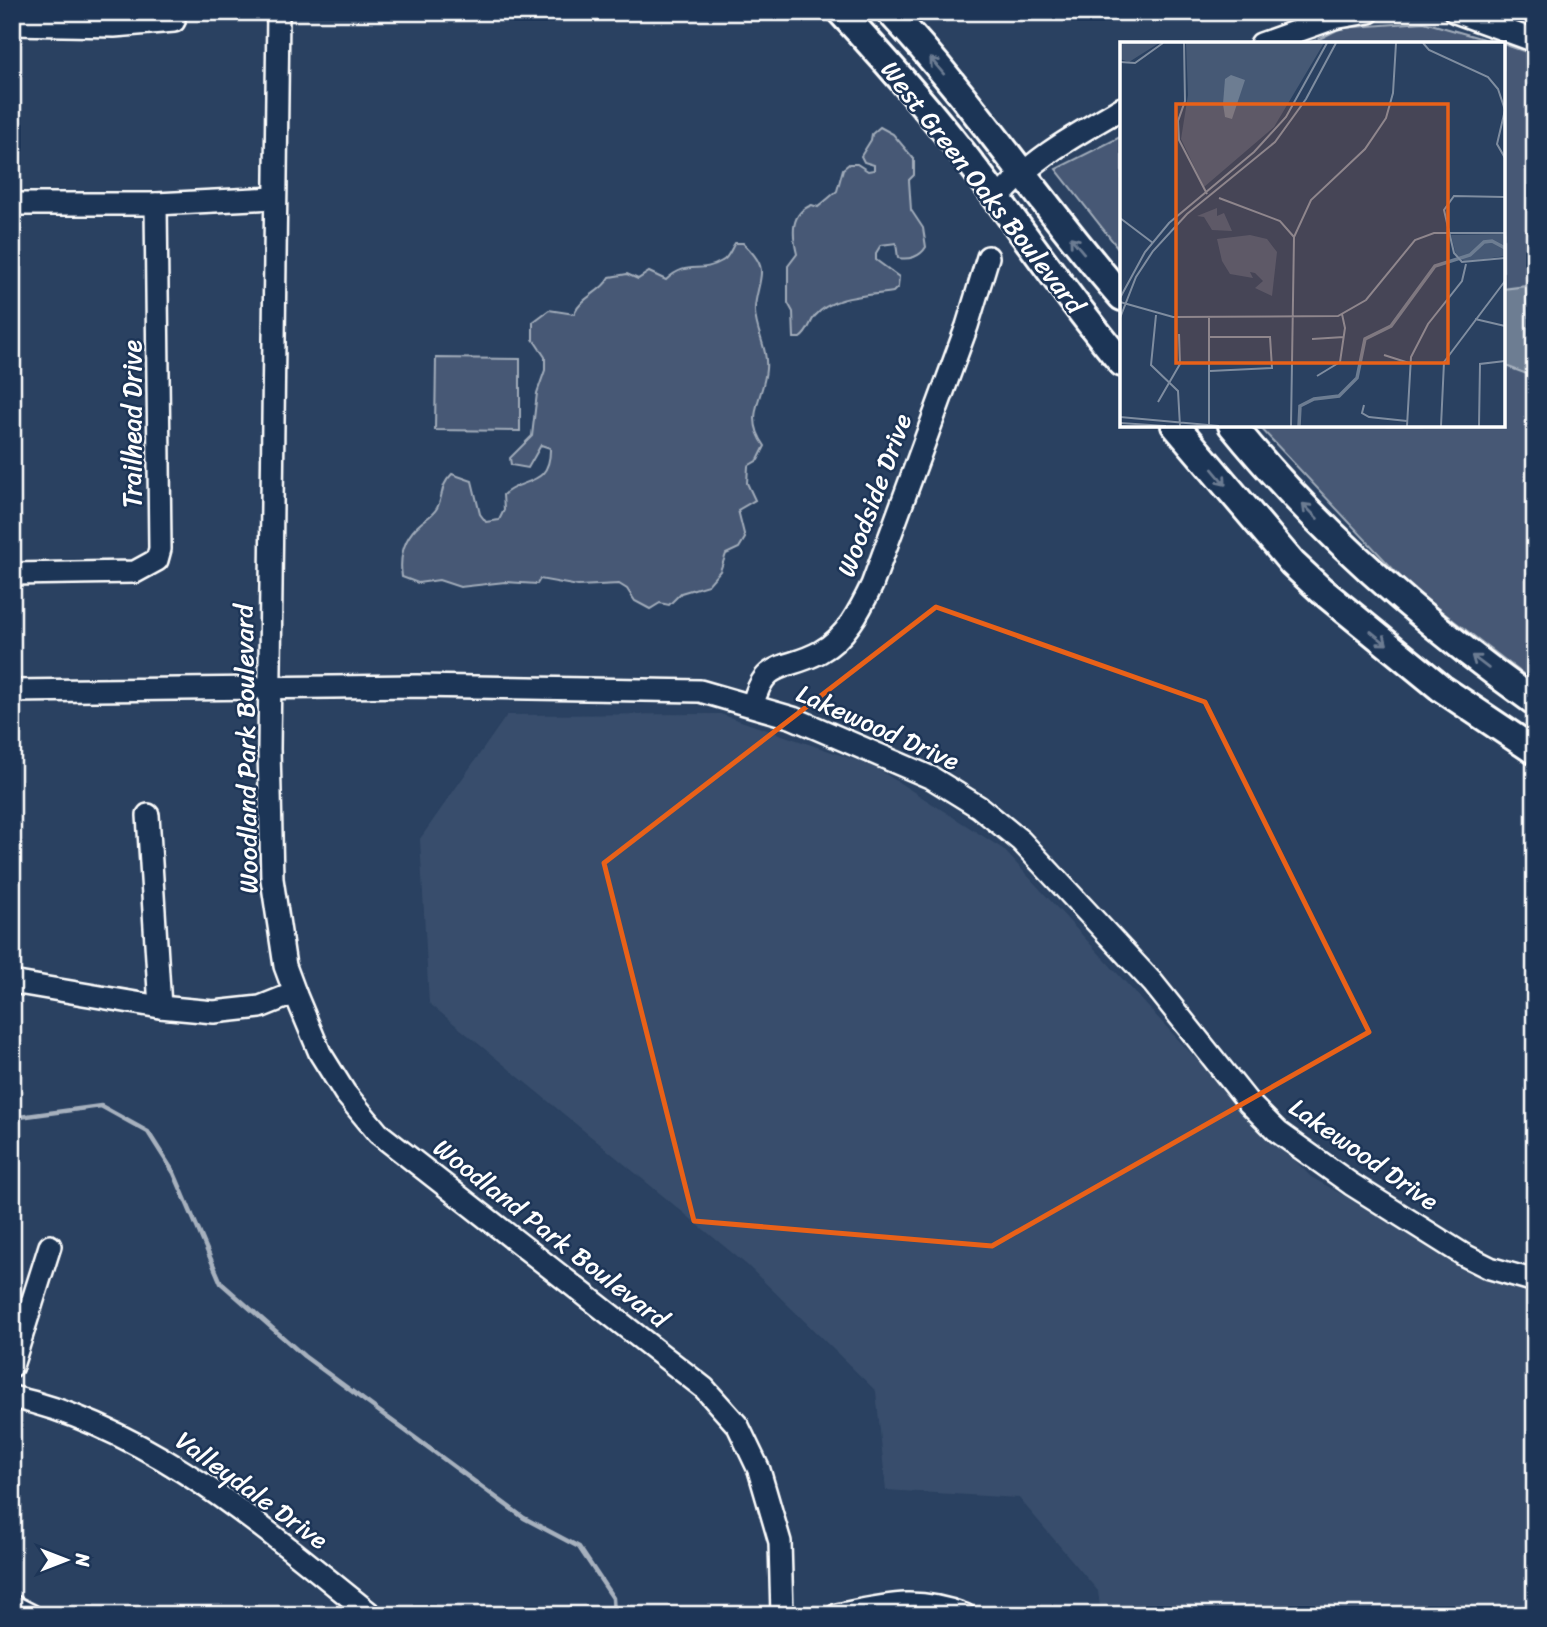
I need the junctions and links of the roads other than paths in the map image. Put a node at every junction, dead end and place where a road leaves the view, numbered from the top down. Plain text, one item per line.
1 (278, 12) edge
2 (841, 12) edge
3 (890, 12) edge
4 (1369, 12) edge
5 (1455, 12) edge
6 (174, 21) dead end
7 (12, 24) edge
8 (1535, 41) edge
9 (1267, 42) edge
10 (1120, 109) edge
11 (1020, 172) junction
12 (275, 198) junction
13 (998, 199) junction
14 (12, 204) edge
15 (156, 204) junction
16 (988, 257) dead end
17 (1120, 295) edge
18 (1120, 361) edge
19 (1177, 427) edge
20 (1234, 427) edge
21 (12, 574) edge
22 (270, 687) junction
23 (12, 691) edge
24 (1535, 702) edge
25 (753, 704) junction
26 (1535, 751) edge
27 (148, 815) dead end
28 (12, 982) edge
29 (295, 993) junction
30 (160, 1007) junction
31 (50, 1246) dead end
32 (1535, 1281) edge
33 (12, 1366) edge
34 (12, 1397) edge
35 (12, 1606) edge
36 (30, 1615) edge
37 (372, 1615) edge
38 (782, 1615) edge
39 (836, 1615) edge
40 (965, 1615) edge

1 - 12 street, Woodland Park Boulevard
2 - 13 main road, West Green Oaks Boulevard
11 -> 3 main road
4 - 9 street
5 - 8 street
6 - 7 street
10 - 11 street
11 - 13 street
17 -> 11 main road
12 - 15 street
12 - 22 street, Woodland Park Boulevard
13 - 18 main road, West Green Oaks Boulevard
14 - 15 street
15 - 21 street, Trailhead Drive
16 - 25 street, Woodside Drive
19 -> 26 main road
24 -> 20 main road
22 - 23 street, Lakewood Drive
22 - 25 street, Lakewood Drive
22 - 29 street, Woodland Park Boulevard
25 - 32 street, Lakewood Drive
27 - 30 street
28 - 30 street
29 - 30 street
29 - 38 street, Woodland Park Boulevard
31 - 33 street
34 - 37 street, Valleydale Drive
35 - 36 street
39 - 40 street

